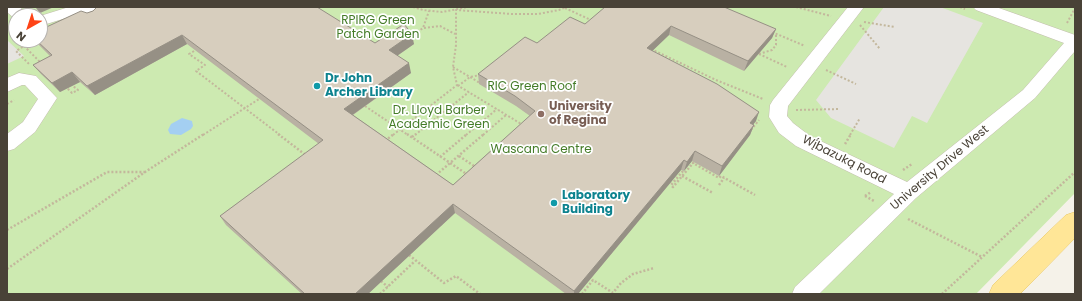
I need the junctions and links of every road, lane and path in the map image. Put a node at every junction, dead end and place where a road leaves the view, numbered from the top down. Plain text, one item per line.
1 (413, 7) edge
2 (468, 7) edge
3 (566, 7) edge
4 (796, 7) edge
5 (806, 7) edge
6 (856, 7) edge
7 (981, 7) edge
8 (1075, 8) edge
9 (456, 10) junction
10 (805, 10) junction
11 (429, 11) junction
12 (94, 16) edge
13 (831, 16) dead end
14 (48, 19) edge
15 (598, 24) edge
16 (895, 27) dead end
17 (423, 28) junction
18 (769, 30) edge
19 (455, 34) junction
20 (776, 34) junction
21 (1069, 39) edge
22 (405, 41) edge
23 (805, 46) dead end
24 (26, 48) edge
25 (649, 48) edge
26 (880, 49) dead end
27 (194, 51) edge
28 (656, 51) junction
29 (652, 55) edge
30 (811, 64) junction
31 (45, 67) edge
32 (453, 67) junction
33 (787, 67) dead end
34 (483, 74) edge
35 (470, 77) junction
36 (69, 82) edge
37 (480, 83) edge
38 (856, 84) dead end
39 (63, 85) junction
40 (458, 85) junction
41 (7, 86) edge
42 (73, 86) edge
43 (59, 87) edge
44 (469, 92) junction
45 (259, 99) edge
46 (779, 105) junction
47 (365, 106) edge
48 (245, 108) junction
49 (497, 109) junction
50 (840, 109) dead end
51 (506, 115) junction
52 (759, 120) edge
53 (528, 128) edge
54 (400, 129) junction
55 (748, 134) edge
56 (412, 137) junction
57 (383, 143) edge
58 (7, 144) edge
59 (313, 153) edge
60 (440, 156) junction
61 (459, 156) junction
62 (918, 160) dead end
63 (450, 163) junction
64 (481, 170) edge
65 (683, 170) edge
66 (146, 172) junction
67 (1075, 172) edge
68 (682, 176) junction
69 (433, 178) edge
70 (472, 178) edge
71 (724, 178) junction
72 (888, 182) junction
73 (719, 185) dead end
74 (909, 192) junction
75 (713, 193) dead end
76 (755, 195) dead end
77 (891, 210) junction
78 (1075, 222) edge
79 (7, 230) edge
80 (409, 255) edge
81 (982, 257) junction
82 (415, 261) junction
83 (654, 268) dead end
84 (7, 269) edge
85 (381, 281) edge
86 (388, 286) junction
87 (380, 294) edge
88 (480, 294) edge
89 (580, 294) edge
90 (612, 294) edge
91 (803, 294) edge
92 (942, 294) edge
93 (1002, 294) edge

1 - 11 path
2 - 9 path
3 - 9 path
3 - 15 path
4 - 10 path
5 - 10 path
6 - 30 street
7 - 21 street
8 - 21 path
9 - 11 path
9 - 19 path
10 - 13 path
11 - 17 path
12 - 14 street
16 - 26 path
17 - 19 path
17 - 22 path
18 - 20 path
19 - 32 path
20 - 23 path
20 - 33 path
21 - 74 street, University Drive West
24 - 31 path
25 - 28 path
27 - 48 path
28 - 29 path
28 - 46 path
30 - 38 path
30 - 46 street
32 - 35 path
32 - 40 path
34 - 35 path
35 - 37 path
35 - 40 path
36 - 39 path
39 - 42 path
39 - 43 path
40 - 44 path
40 - 54 path
41 - 58 street
44 - 49 path
44 - 56 path
45 - 48 path
46 - 50 path
46 - 72 street, Wį́bazuką Road
47 - 54 path
48 - 59 path
48 - 66 path
49 - 51 path
49 - 60 path
51 - 53 path
51 - 61 path
52 - 55 path
54 - 56 path
54 - 57 path
56 - 60 path
60 - 63 path
61 - 63 path
61 - 64 path
62 - 72 path
63 - 69 path
63 - 70 path
65 - 68 path
66 - 79 path
66 - 84 path
67 - 81 path
68 - 71 path
68 - 75 path
71 - 73 path
71 - 76 path
72 - 74 street, Wį́bazuką Road
72 - 77 path
74 - 77 street, University Drive West
77 - 81 path
77 - 91 street, University Drive West
78 - 93 main road
80 - 82 path
81 - 92 path
82 - 86 path
82 - 88 path
83 - 90 path
85 - 86 path
86 - 87 path
89 - 90 path

